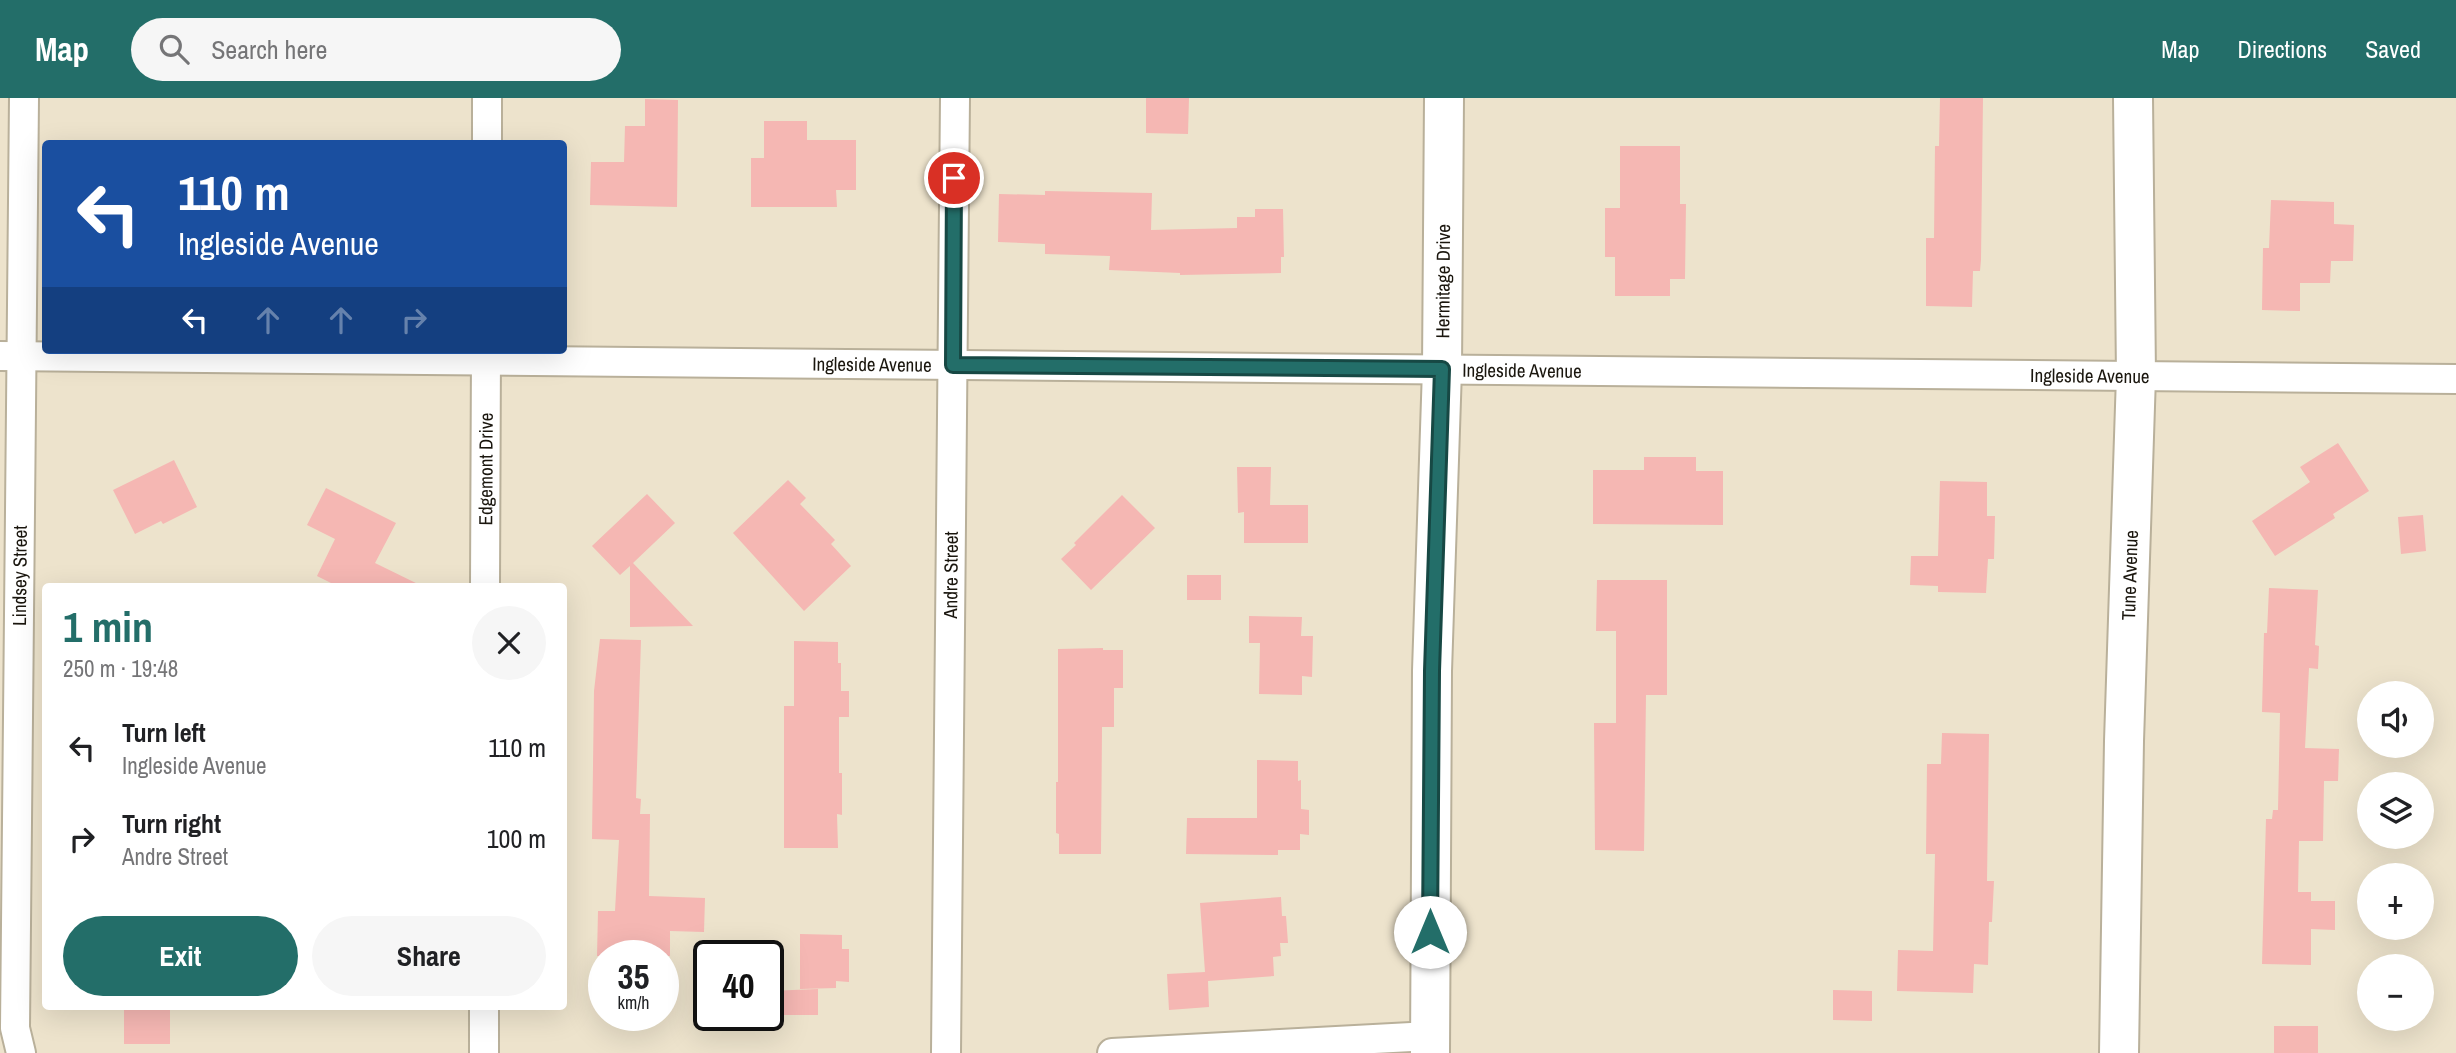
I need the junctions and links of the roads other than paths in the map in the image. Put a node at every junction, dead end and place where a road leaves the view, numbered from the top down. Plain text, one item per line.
1 (23, 98) edge
2 (487, 98) edge
3 (955, 98) edge
4 (1444, 98) edge
5 (2133, 98) edge
6 (487, 140) edge
7 (486, 355) edge
8 (11, 356) edge
9 (953, 365) junction
10 (1442, 369) junction
11 (2136, 376) junction
12 (2456, 379) edge
13 (485, 583) edge
14 (484, 1010) edge
15 (1430, 1044) edge
16 (21, 1053) edge
17 (484, 1053) edge
18 (946, 1053) edge
19 (1112, 1053) edge
20 (2119, 1053) edge

1 - 8 street, Lindsey Street
2 - 6 street
3 - 9 street, Andre Street
4 - 10 street, Hermitage Drive
5 - 11 street, Tune Avenue
7 - 8 street, Ingleside Avenue
7 - 9 street, Ingleside Avenue
7 - 13 street, Edgemont Drive
8 - 16 street, Lindsey Street
9 - 10 street, Ingleside Avenue
9 - 18 street, Andre Street
10 - 11 street, Ingleside Avenue
10 - 15 street, Hermitage Drive
11 - 12 street, Ingleside Avenue
11 - 20 street, Tune Avenue
14 - 17 street
15 - 19 street

